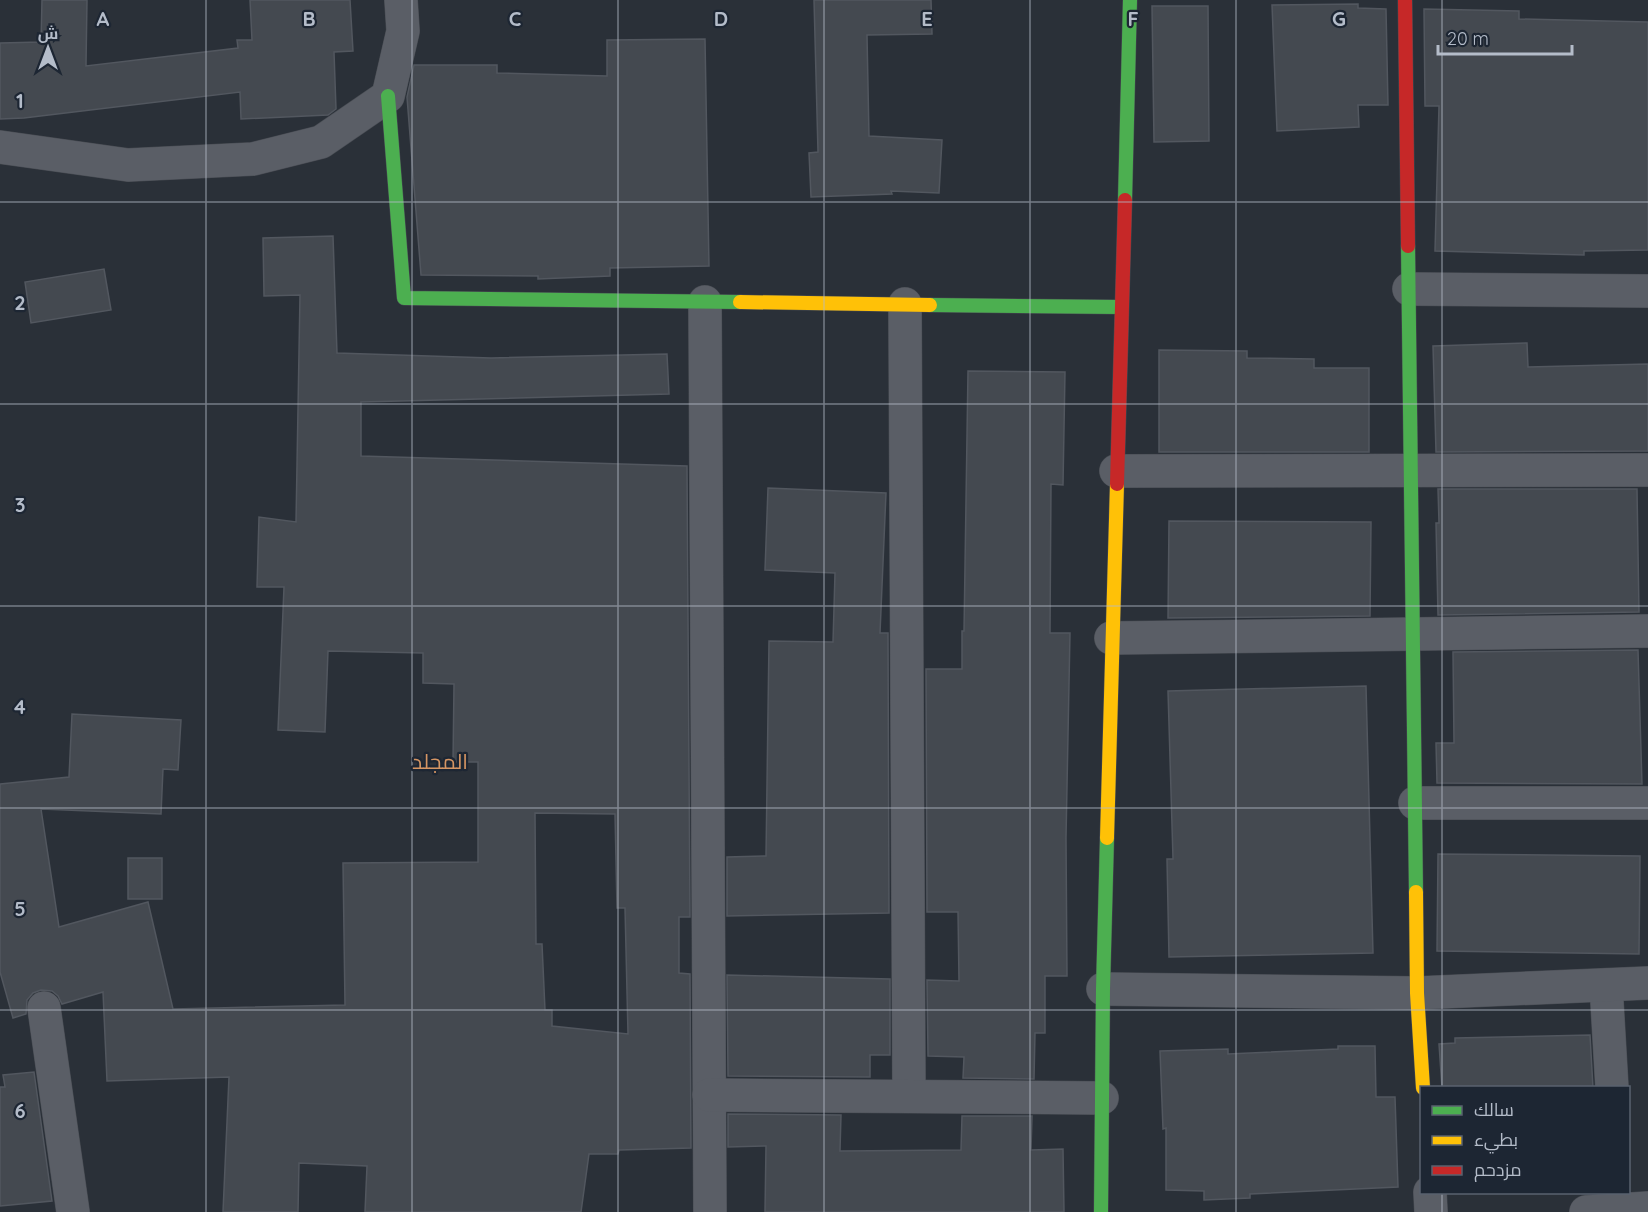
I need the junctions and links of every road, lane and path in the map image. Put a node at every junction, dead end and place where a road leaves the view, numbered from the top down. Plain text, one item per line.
1 (401, 0) edge
2 (1130, 0) edge
3 (1405, 0) edge
4 (388, 96) junction
5 (0, 147) edge
6 (1409, 289) junction
7 (1648, 291) edge
8 (705, 302) junction
9 (905, 304) junction
10 (1120, 307) junction
11 (1648, 470) edge
12 (1116, 471) junction
13 (1411, 471) junction
14 (1648, 631) edge
15 (1412, 633) junction
16 (1112, 638) junction
17 (1648, 802) edge
18 (1415, 803) junction
19 (1648, 983) edge
20 (1606, 985) junction
21 (1103, 989) junction
22 (1417, 993) junction
23 (44, 1008) dead end
24 (1423, 1086) edge
25 (1612, 1086) edge
26 (709, 1095) junction
27 (909, 1096) junction
28 (1102, 1098) junction
29 (1430, 1194) edge
30 (1628, 1204) edge
31 (73, 1212) edge
32 (710, 1212) edge
33 (1101, 1212) edge
34 (1431, 1212) edge
35 (1586, 1212) edge

1 - 4 street
2 - 10 street
3 - 6 street
4 - 5 street
4 - 8 street
6 - 7 street
6 - 13 street
8 - 9 street
8 - 26 street
9 - 10 street
9 - 27 street
10 - 12 street
11 - 13 street
12 - 13 street
12 - 16 street
13 - 15 street
14 - 15 street
15 - 16 street
15 - 18 street
16 - 21 street
17 - 18 street
18 - 22 street
19 - 20 street
20 - 22 street
20 - 25 street
21 - 22 street
21 - 28 street
22 - 24 street
23 - 31 street
26 - 27 street
26 - 32 street
27 - 28 street
28 - 33 street
29 - 34 street
30 - 35 street

